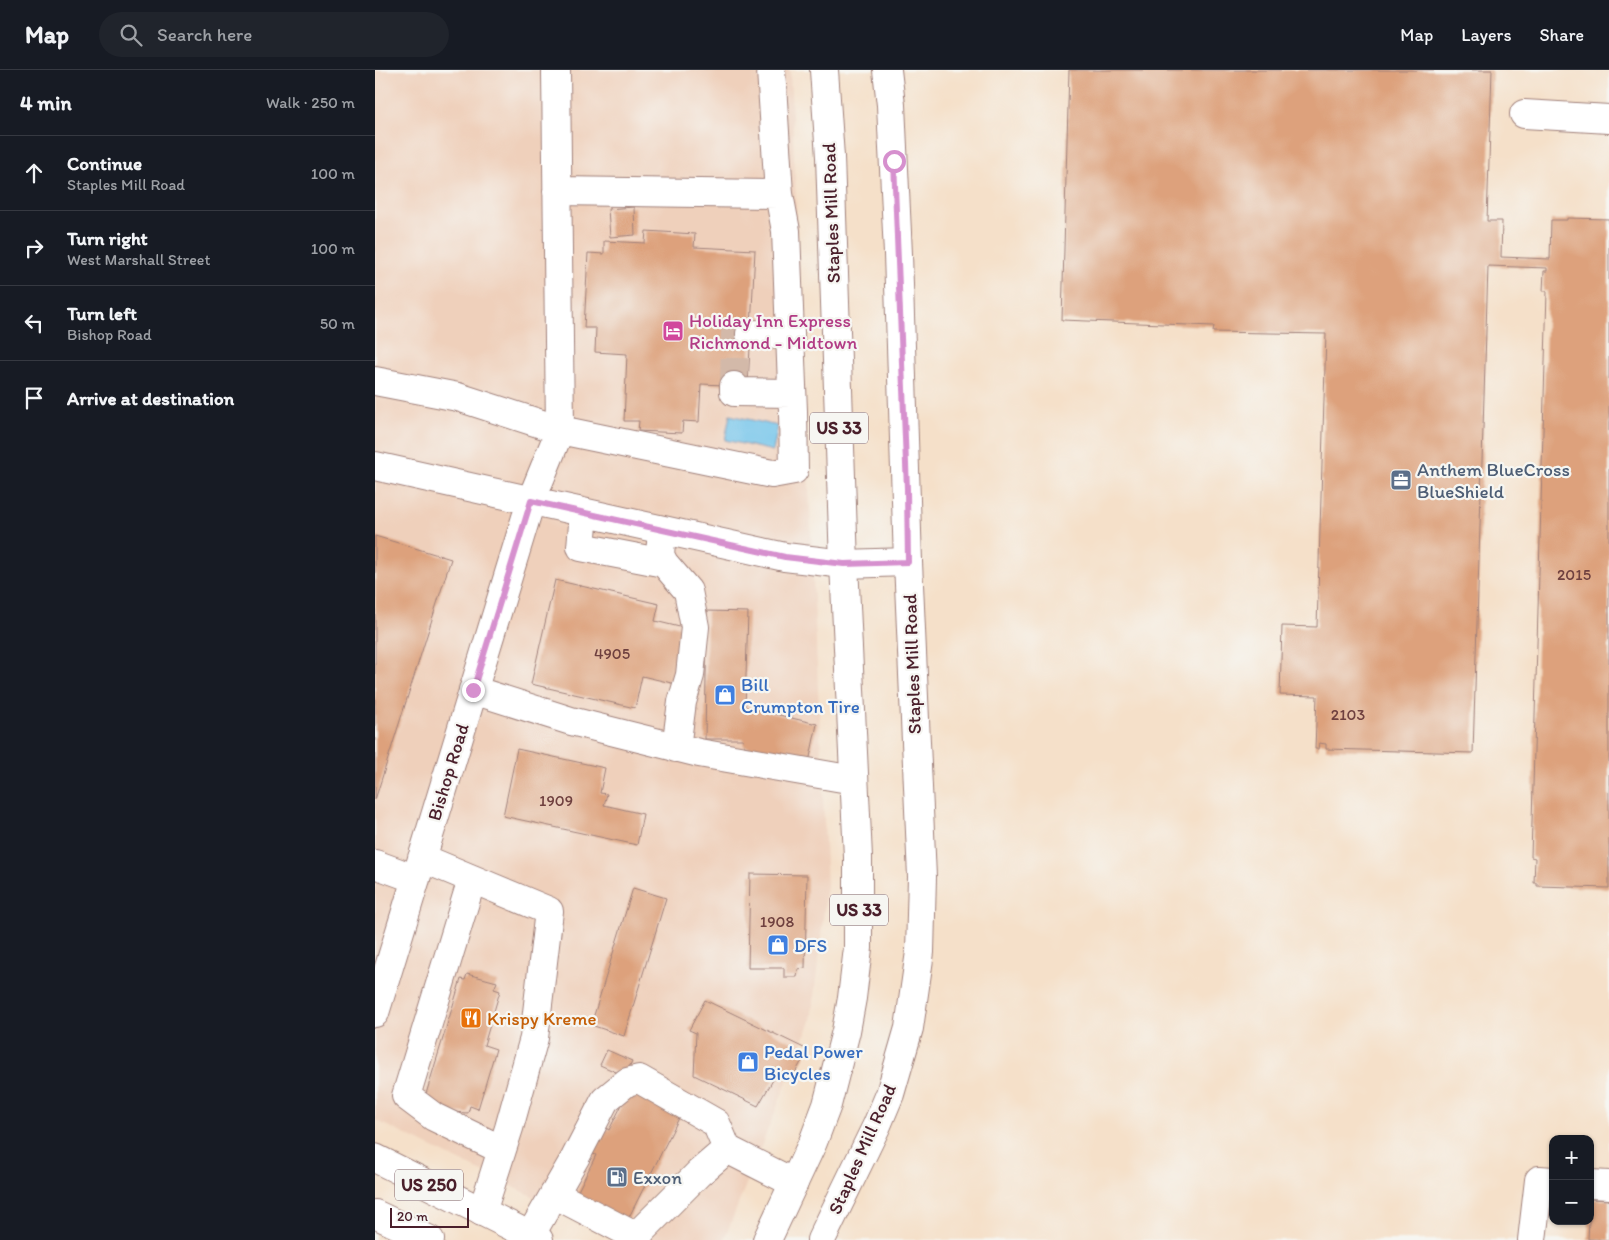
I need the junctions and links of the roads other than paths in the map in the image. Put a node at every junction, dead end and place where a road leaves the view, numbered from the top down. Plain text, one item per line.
1 (556, 70) edge
2 (771, 70) edge
3 (824, 70) edge
4 (887, 70) edge
5 (1524, 114) dead end
6 (1609, 119) edge
7 (557, 190) junction
8 (779, 194) junction
9 (750, 334) tunnel mouth
10 (790, 335) junction
11 (375, 381) edge
12 (734, 386) dead end
13 (792, 393) junction
14 (560, 430) junction
15 (375, 466) edge
16 (531, 501) junction
17 (584, 513) junction
18 (662, 530) junction
19 (908, 562) junction
20 (663, 563) junction
21 (844, 564) junction
22 (473, 690) junction
23 (676, 748) junction
24 (854, 780) junction
25 (375, 864) edge
26 (419, 869) junction
27 (472, 879) junction
28 (384, 952) edge
29 (375, 1014) edge
30 (727, 1149) junction
31 (502, 1150) junction
32 (375, 1158) edge
33 (1549, 1181) edge
34 (794, 1183) junction
35 (1594, 1184) edge
36 (1609, 1185) edge
37 (554, 1194) junction
38 (482, 1212) junction
39 (375, 1214) edge
40 (534, 1238) edge
41 (637, 1238) edge
42 (430, 1240) edge
43 (767, 1240) edge
44 (821, 1240) edge
45 (1532, 1240) edge

1 - 7 main road
2 - 8 main road
3 - 21 main road, Staples Mill Road / US 33
4 - 19 main road, Staples Mill Road
5 - 6 main road
7 - 8 main road
7 - 14 main road
8 - 10 main road
9 - 10 main road
10 - 13 main road
11 - 14 main road
12 - 13 main road
13 - 14 main road
14 - 16 main road, Bishop Road
15 - 16 main road
16 - 17 main road
16 - 22 main road, Bishop Road
17 - 18 main road
17 - 20 main road
18 - 20 main road
18 - 21 main road
19 - 21 main road
19 - 44 main road, Staples Mill Road
20 - 23 main road
21 - 24 main road, Staples Mill Road / US 33
22 - 23 main road
22 - 26 main road, Bishop Road
23 - 24 main road
24 - 34 main road, Staples Mill Road / US 33
25 - 26 main road
26 - 27 main road
26 - 28 main road, Bishop Road
27 - 31 main road
27 - 31 main road
28 - 29 main road, Bishop Road
30 - 34 main road
30 - 37 main road
30 - 41 main road
31 - 38 main road
32 - 38 main road, US 250
33 - 45 main road
34 - 43 main road, Staples Mill Road / US 33
35 - 36 main road
37 - 40 main road
37 - 41 main road
38 - 40 main road, US 250
39 - 42 main road, US 250

